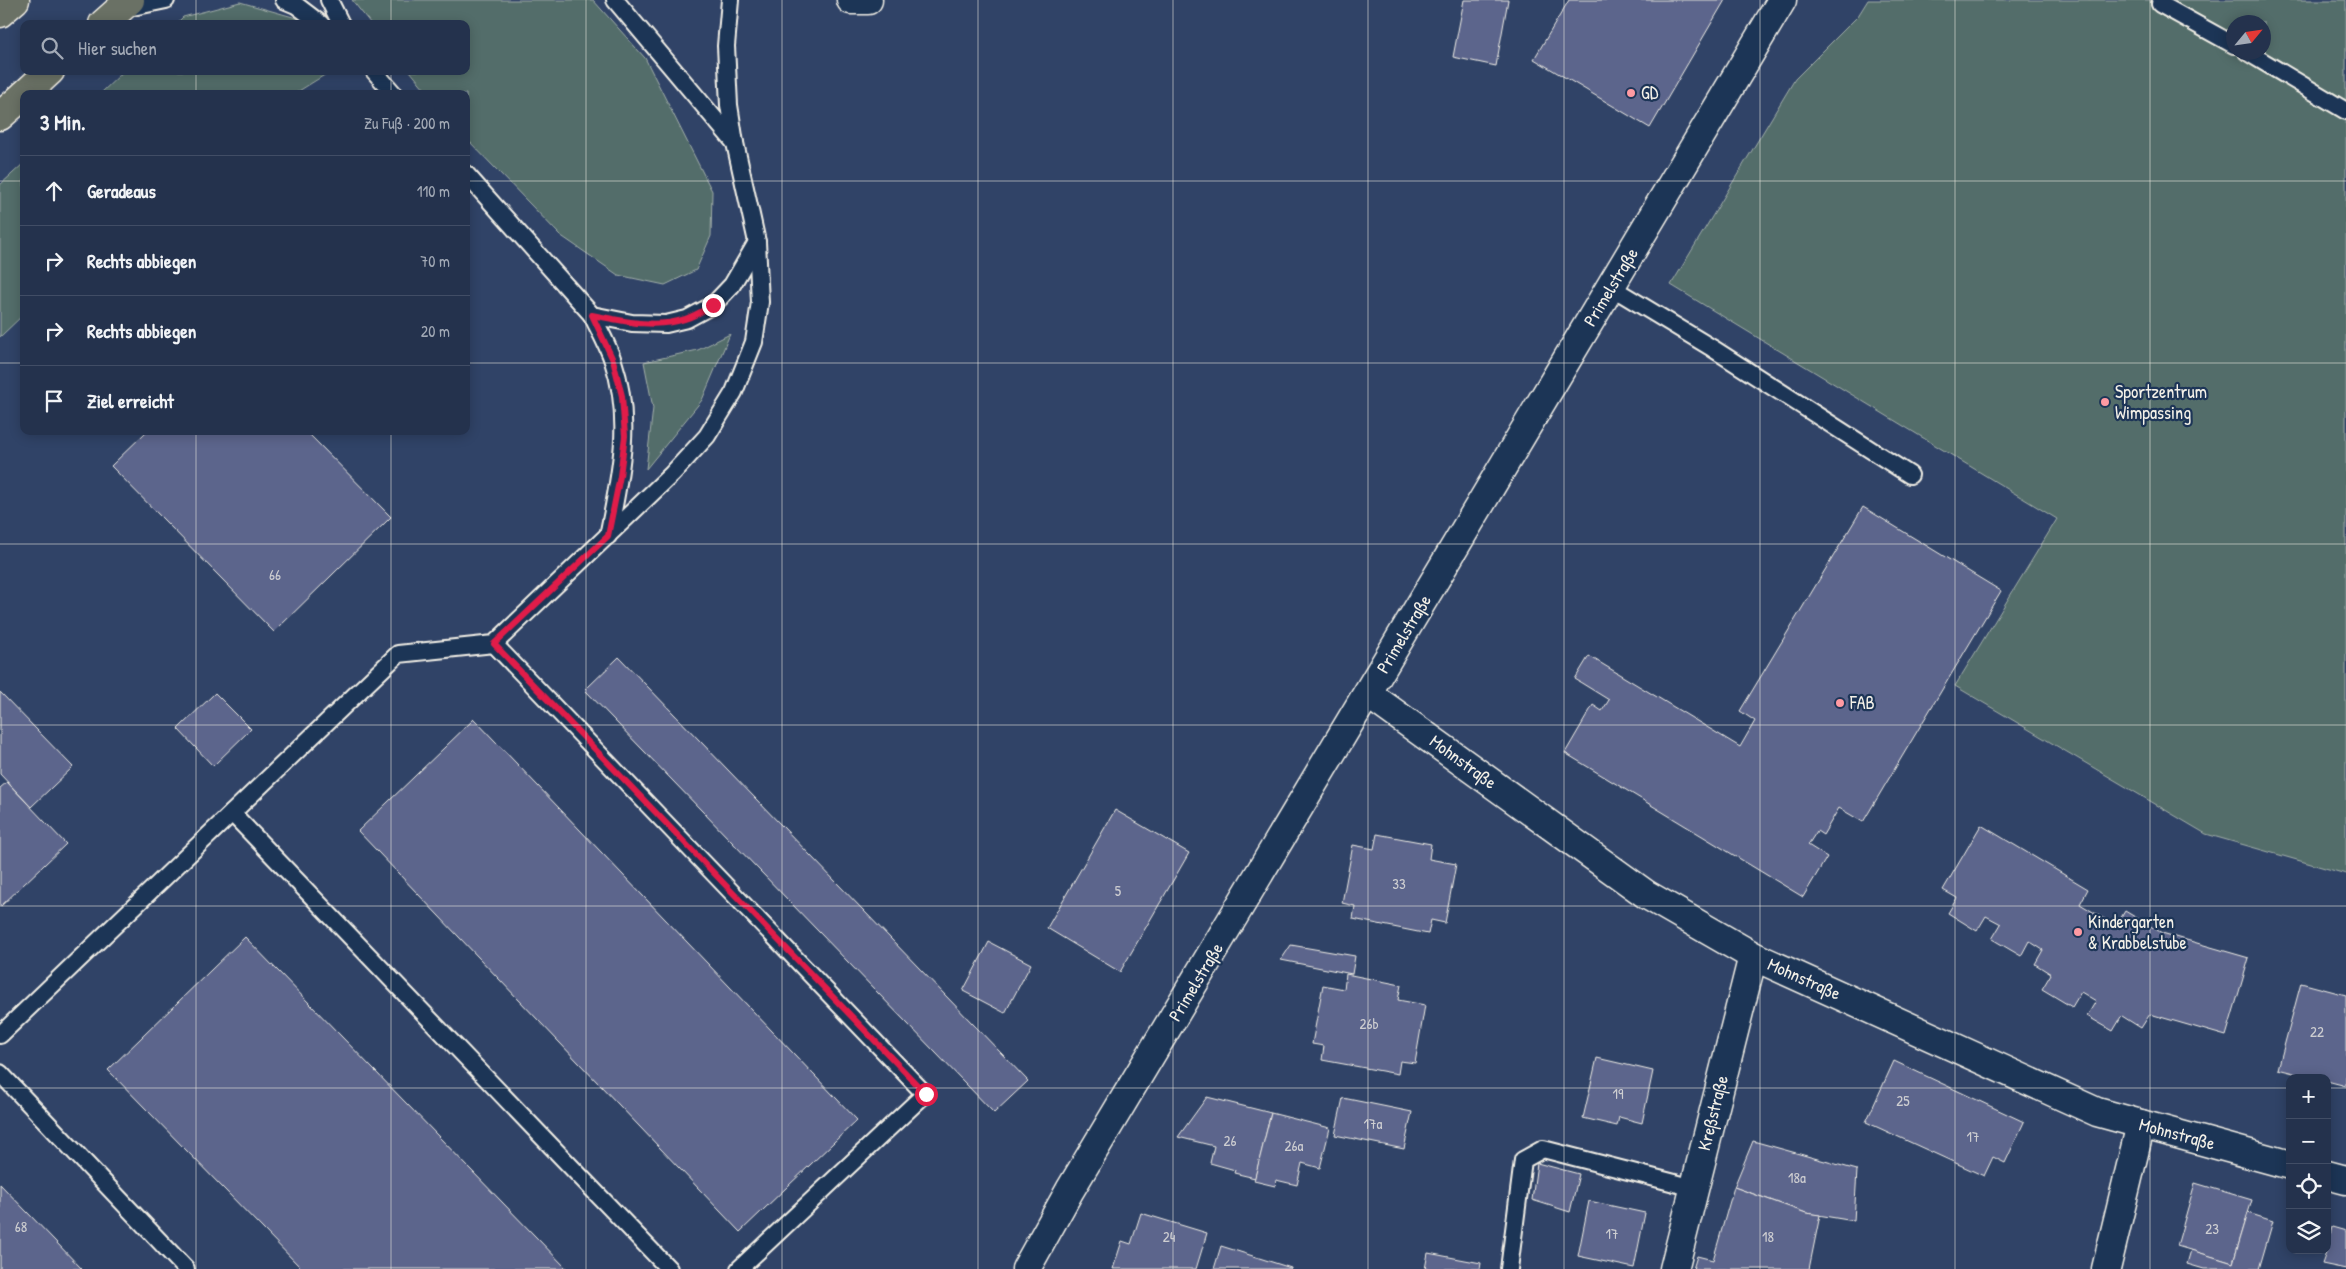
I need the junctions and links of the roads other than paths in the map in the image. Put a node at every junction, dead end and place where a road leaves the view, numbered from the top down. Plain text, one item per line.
1 (14, 0) edge
2 (166, 0) edge
3 (284, 0) edge
4 (329, 0) edge
5 (615, 0) edge
6 (730, 0) edge
7 (851, 0) edge
8 (868, 0) edge
9 (1782, 0) edge
10 (2160, 4) dead end
11 (117, 11) edge
12 (0, 13) edge
13 (316, 20) edge
14 (339, 20) edge
15 (2226, 41) edge
16 (2260, 60) edge
17 (45, 75) edge
18 (377, 75) edge
19 (29, 90) edge
20 (391, 90) edge
21 (20, 98) edge
22 (2346, 111) edge
23 (0, 116) edge
24 (735, 143) junction
25 (470, 178) edge
26 (757, 242) junction
27 (1611, 287) junction
28 (592, 315) junction
29 (1910, 475) dead end
30 (608, 536) junction
31 (494, 644) junction
32 (1368, 694) junction
33 (232, 813) junction
34 (1753, 956) junction
35 (0, 1035) edge
36 (0, 1073) edge
37 (2141, 1124) junction
38 (2286, 1164) edge
39 (2331, 1176) edge
40 (2346, 1180) edge
41 (1694, 1188) junction
42 (186, 1269) edge
43 (669, 1269) edge
44 (739, 1269) edge
45 (1026, 1269) edge
46 (1509, 1269) edge
47 (1674, 1269) edge
48 (2106, 1269) edge

1 - 12 highway
2 - 11 lane
3 - 13 lane
4 - 14 lane
5 - 24 lane
6 - 24 lane
7 - 8 street
9 - 27 street, Primelstraße
10 - 15 lane
16 - 22 lane
17 - 19 highway
18 - 20 lane
21 - 23 highway
24 - 26 lane
25 - 28 lane
26 - 28 lane
26 - 30 lane
27 - 29 lane
27 - 32 street, Primelstraße
28 - 30 lane
30 - 31 lane
31 - 33 lane
31 - 44 lane
32 - 34 street, Mohnstraße
32 - 45 street, Primelstraße
33 - 35 lane
33 - 43 lane
34 - 37 street, Mohnstraße
34 - 41 street, Kreßstraße
36 - 42 lane
37 - 38 street, Mohnstraße
37 - 48 street
39 - 40 street
41 - 46 lane
41 - 47 street, Kreßstraße

